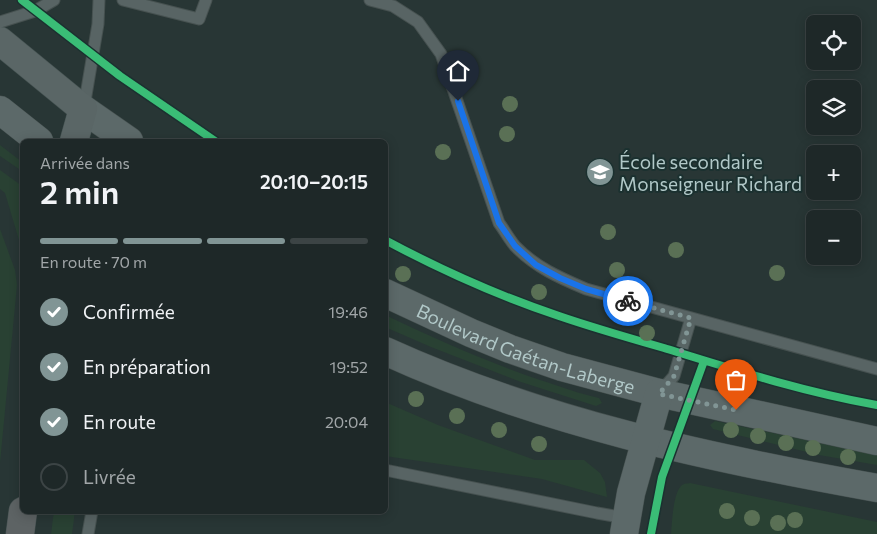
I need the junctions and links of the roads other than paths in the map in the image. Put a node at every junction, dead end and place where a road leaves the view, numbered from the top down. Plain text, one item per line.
1 (54, 0) edge
2 (100, 0) edge
3 (123, 0) edge
4 (206, 0) edge
5 (370, 0) edge
6 (0, 22) edge
7 (0, 41) edge
8 (83, 109) junction
9 (0, 110) edge
10 (36, 139) edge
11 (75, 139) edge
12 (126, 139) edge
13 (388, 294) edge
14 (691, 318) junction
15 (388, 352) edge
16 (877, 368) edge
17 (659, 394) junction
18 (646, 441) junction
19 (877, 441) edge
20 (388, 471) edge
21 (877, 488) edge
22 (23, 514) edge
23 (91, 514) edge
24 (625, 526) edge
25 (20, 534) edge
26 (88, 534) edge

1 - 6 lane
2 - 8 lane
3 - 4 lane
5 - 14 lane
7 - 8 main road
8 - 11 main road
8 - 12 main road
9 - 10 main road
13 - 17 main road, Boulevard Gaétan-Laberge
14 - 16 lane
14 - 17 lane
15 - 18 main road
17 - 18 main road
17 - 19 main road, Boulevard Gaétan-Laberge
18 - 21 main road
18 - 24 main road
20 - 24 lane
22 - 25 highway
23 - 26 lane

